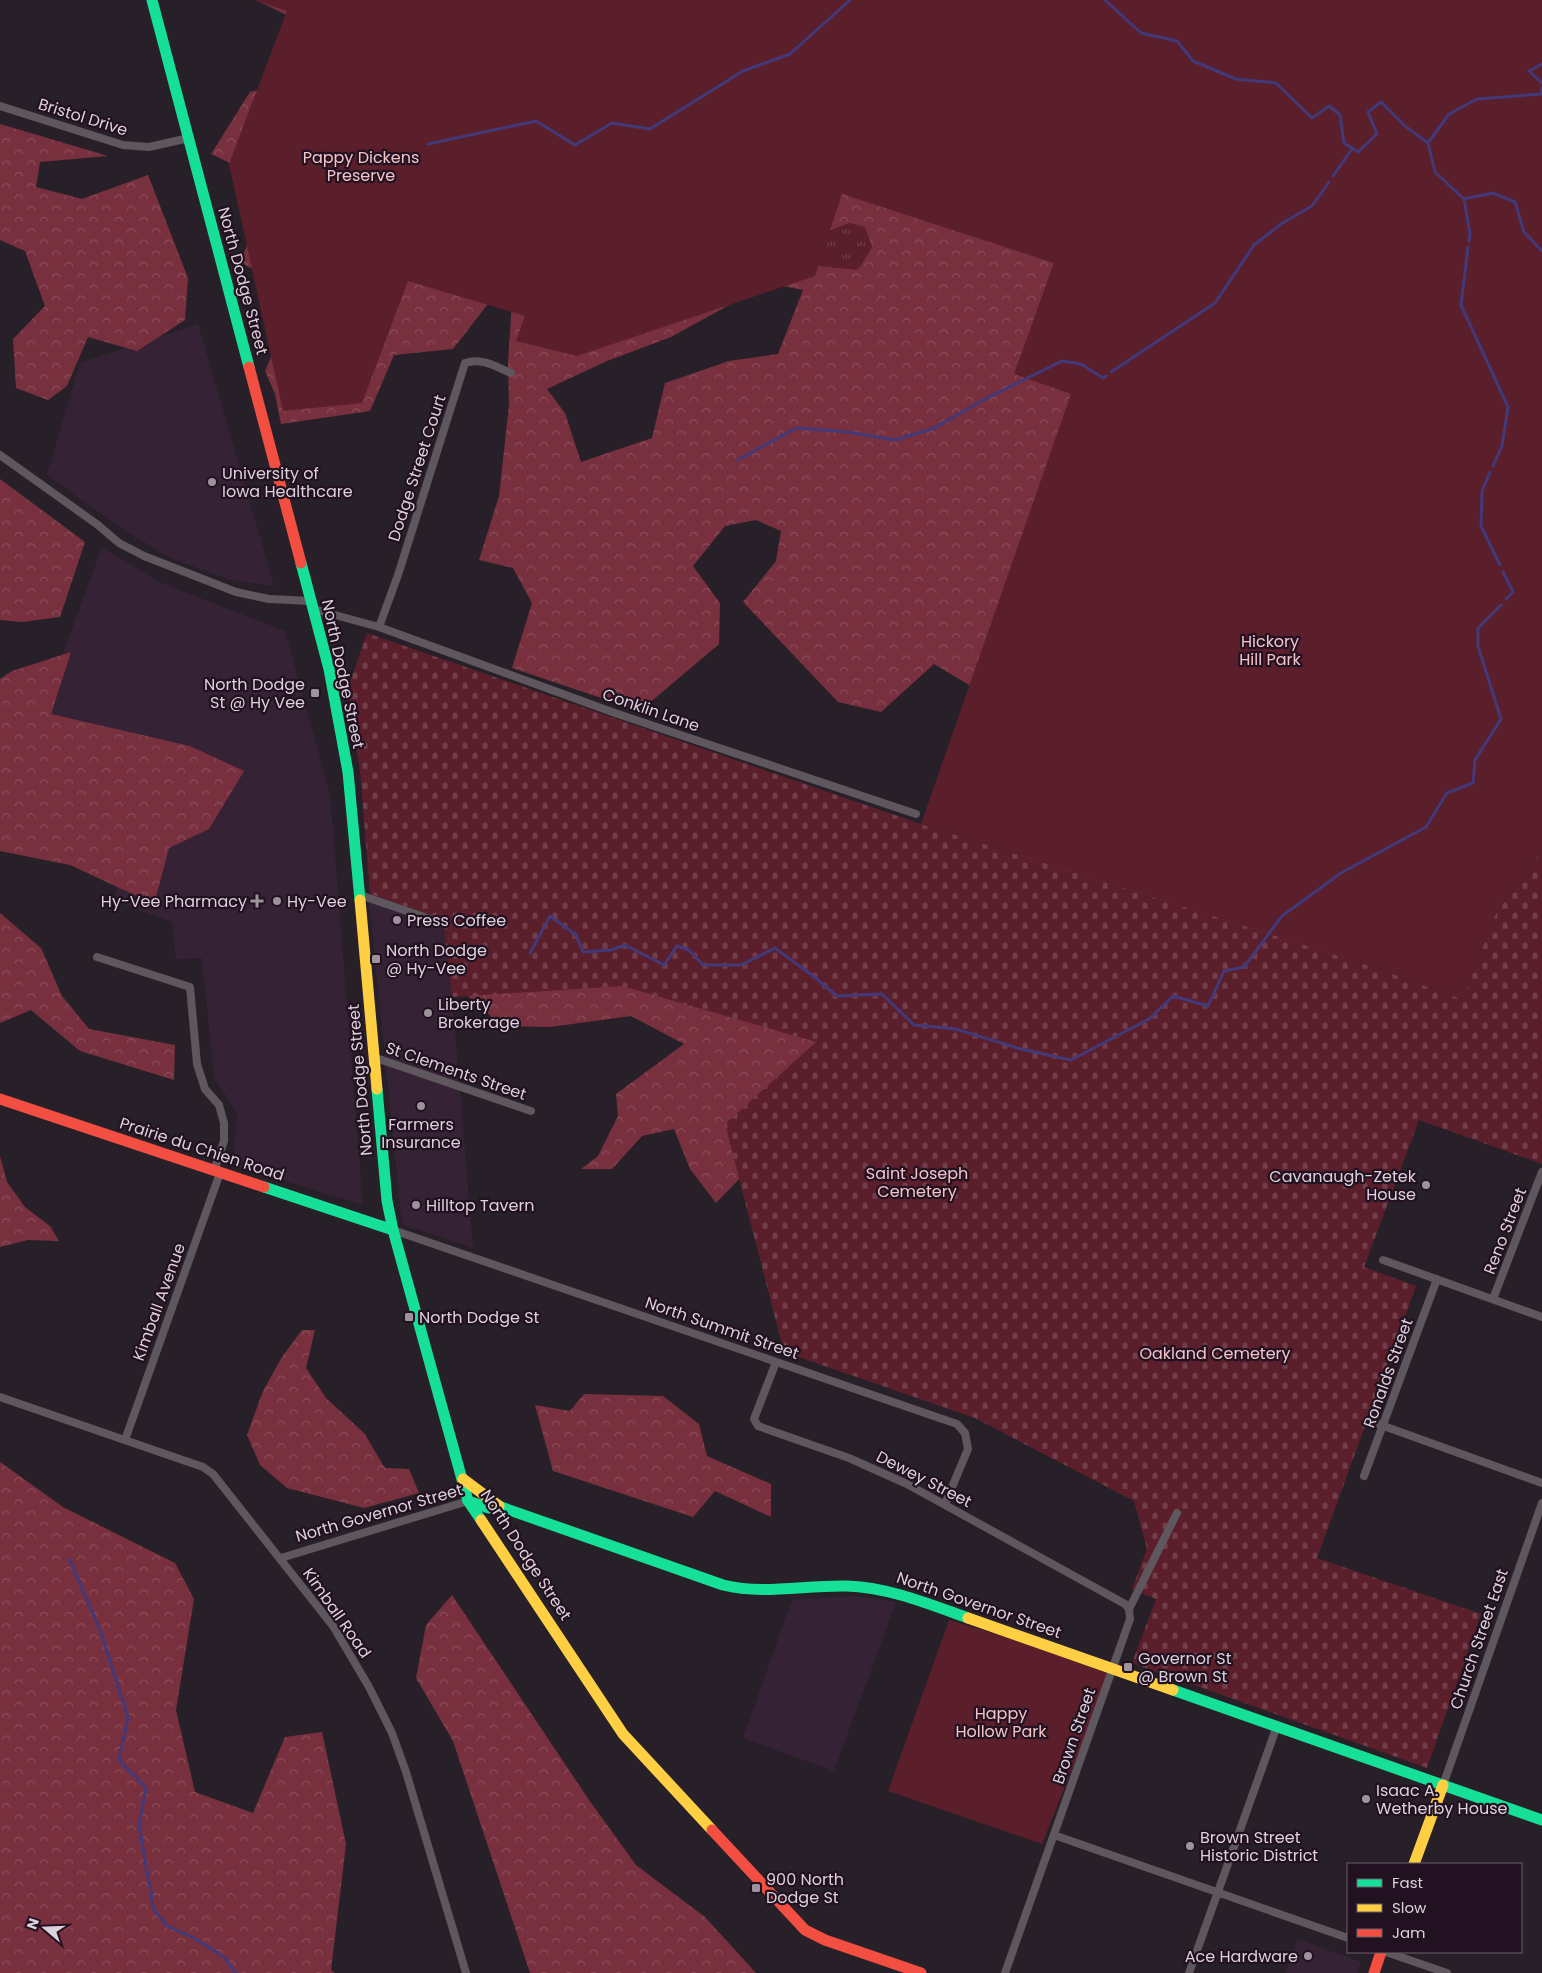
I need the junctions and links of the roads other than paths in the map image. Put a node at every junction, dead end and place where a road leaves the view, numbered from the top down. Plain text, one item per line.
1 (152, 0) edge
2 (0, 106) edge
3 (189, 138) junction
4 (511, 372) dead end
5 (0, 455) edge
6 (312, 605) junction
7 (379, 627) junction
8 (916, 814) dead end
9 (360, 895) junction
10 (436, 921) dead end
11 (97, 957) dead end
12 (373, 1057) junction
13 (0, 1099) edge
14 (531, 1111) dead end
15 (217, 1172) junction
16 (1542, 1172) edge
17 (393, 1230) junction
18 (1383, 1260) dead end
19 (1437, 1279) junction
20 (1493, 1299) junction
21 (1542, 1317) edge
22 (776, 1362) junction
23 (0, 1397) edge
24 (1367, 1420) dead end
25 (1383, 1426) junction
26 (124, 1440) junction
27 (1364, 1476) dead end
28 (463, 1479) junction
29 (1542, 1482) edge
30 (468, 1500) junction
31 (1542, 1503) edge
32 (945, 1504) junction
33 (501, 1508) junction
34 (1177, 1513) dead end
35 (491, 1534) junction
36 (281, 1558) junction
37 (1129, 1609) junction
38 (1112, 1669) junction
39 (1277, 1726) junction
40 (1443, 1785) junction
41 (1542, 1820) edge
42 (1054, 1835) junction
43 (1414, 1863) edge
44 (1217, 1892) junction
45 (1347, 1938) edge
46 (1381, 1953) edge
47 (1389, 1953) edge
48 (466, 1973) edge
49 (921, 1973) edge
50 (1004, 1973) edge
51 (1189, 1973) edge
52 (1374, 1973) edge
53 (1447, 1973) edge

1 - 3 main road, North Dodge Street
2 - 3 street, Bristol Drive
3 - 6 main road, North Dodge Street
4 - 7 street, Dodge Street Court
5 - 6 street, Conklin Lane
6 - 7 street, Conklin Lane
6 - 9 main road, North Dodge Street
7 - 8 street, Conklin Lane
9 - 10 street
9 - 12 main road, North Dodge Street
11 - 15 street
12 - 14 street, St Clements Street
12 - 17 main road, North Dodge Street
13 - 15 main road, Prairie du Chien Road
15 - 17 main road, Prairie du Chien Road
15 - 26 street, Kimball Avenue
16 - 20 street, Reno Street
17 - 22 street, North Summit Street
17 - 28 main road, North Dodge Street
18 - 19 street, Reno Street
19 - 20 street, Reno Street
19 - 25 street, Ronalds Street
20 - 21 street, Reno Street
22 - 32 street, Dewey Street
22 - 32 street, North Summit Street
23 - 26 street, Kimball Road
24 - 25 street
25 - 27 street, Ronalds Street
25 - 29 street
26 - 36 street, Kimball Road
28 - 30 main road, North Dodge Street
28 - 33 main road
30 - 33 main road, North Governor Street
30 - 35 main road, North Dodge Street
30 - 36 street, North Governor Street
31 - 40 street, Church Street East
32 - 37 street, Dewey Street
33 - 35 main road
33 - 38 main road, North Governor Street
34 - 37 street, Brown Street
35 - 49 main road, North Dodge Street
36 - 48 street, Kimball Road
37 - 38 street, Brown Street
38 - 39 main road, North Governor Street
38 - 42 street, Brown Street
39 - 40 main road, North Governor Street
39 - 44 street
40 - 41 main road, North Governor Street
40 - 43 main road
42 - 44 street
42 - 50 street, Brown Street
44 - 45 street
44 - 51 street
46 - 52 main road
47 - 53 street

